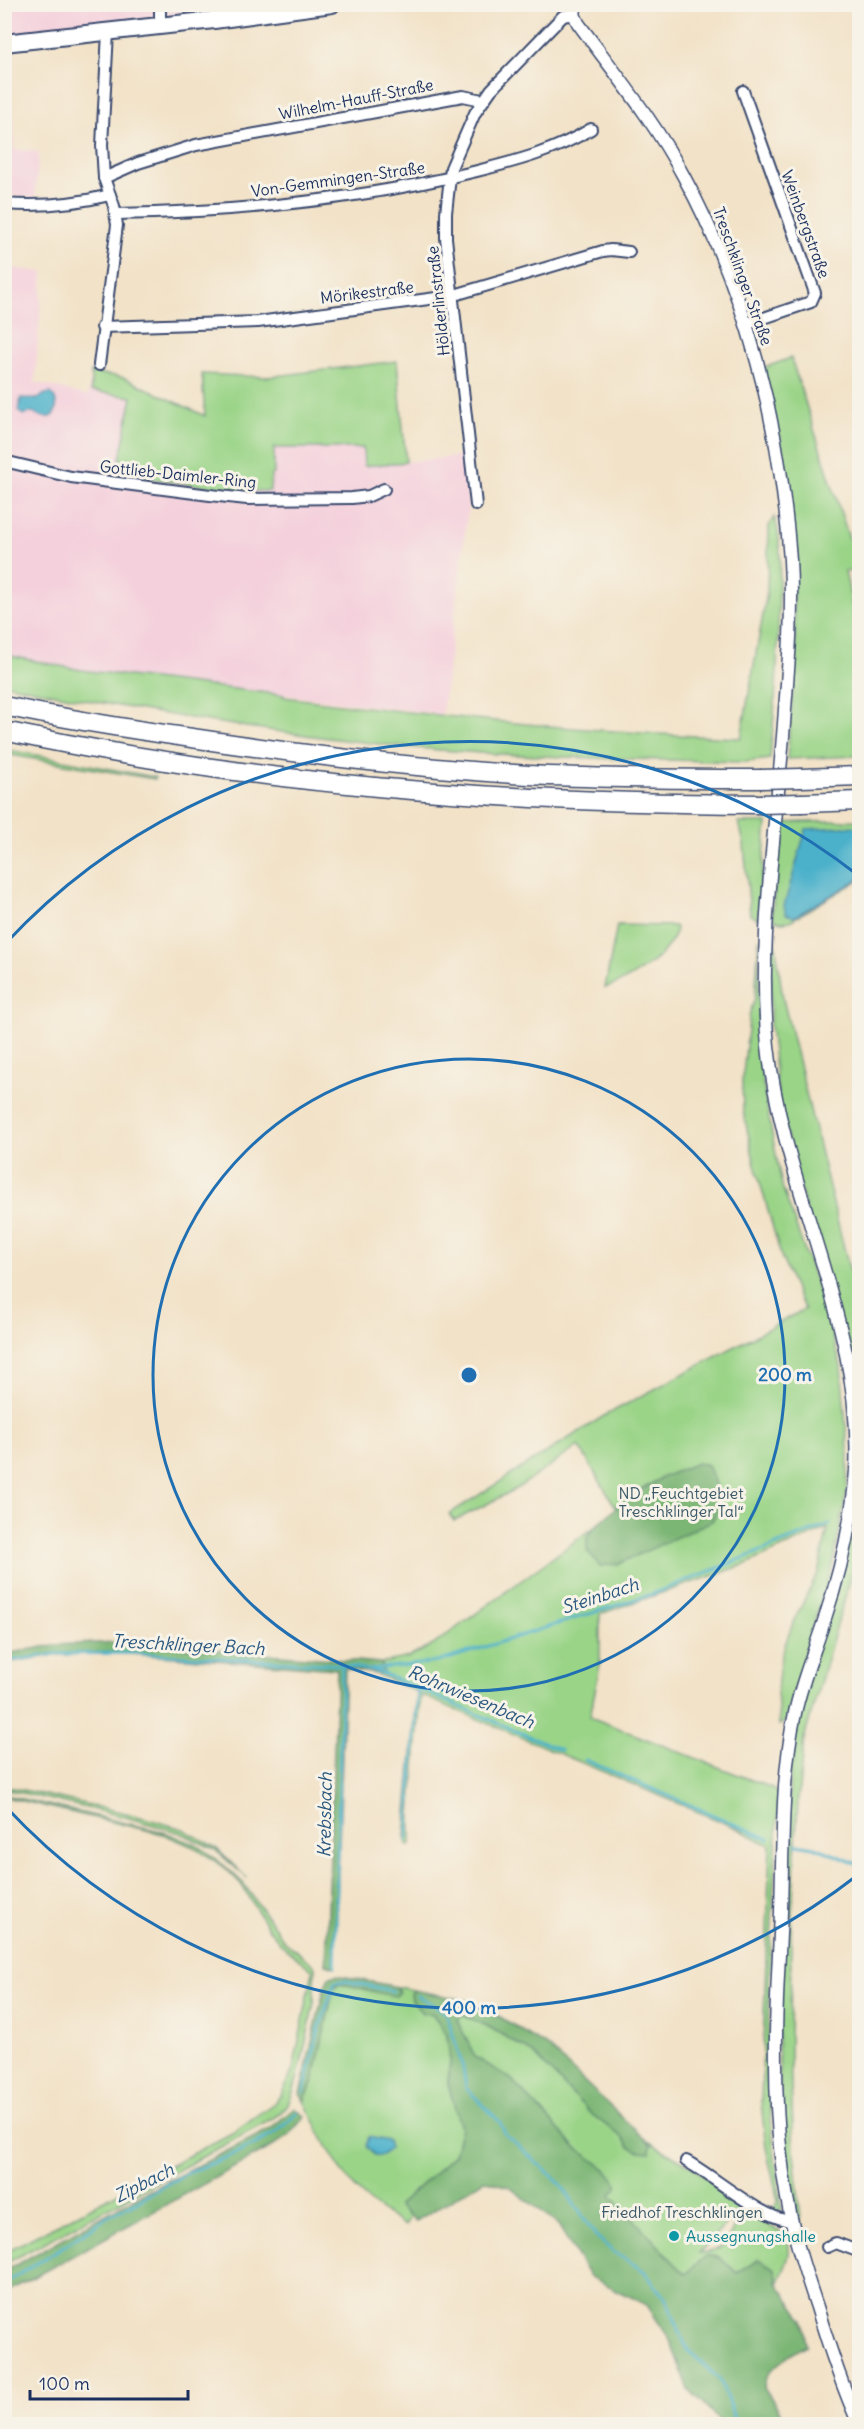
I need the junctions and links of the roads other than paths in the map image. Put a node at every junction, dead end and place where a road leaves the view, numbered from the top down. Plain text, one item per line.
1 (160, 4) edge
2 (332, 4) edge
3 (575, 9) edge
4 (160, 26) junction
5 (108, 32) junction
6 (4, 43) edge
7 (743, 91) dead end
8 (482, 100) junction
9 (591, 129) dead end
10 (450, 177) junction
11 (104, 178) junction
12 (110, 195) junction
13 (4, 204) edge
14 (116, 214) junction
15 (629, 252) dead end
16 (451, 296) junction
17 (746, 324) junction
18 (102, 327) junction
19 (99, 365) dead end
20 (4, 461) edge
21 (384, 489) dead end
22 (476, 505) dead end
23 (4, 706) edge
24 (4, 731) edge
25 (860, 776) edge
26 (860, 801) edge
27 (686, 2161) dead end
28 (792, 2221) junction
29 (828, 2247) dead end
30 (860, 2252) edge
31 (859, 2424) edge

1 - 4 street
2 - 4 main road
3 - 8 street
3 - 17 street, Treschklinger Straße
4 - 5 main road
5 - 6 main road
5 - 11 street
7 - 17 street, Weinbergstraße
8 - 10 street, Hölderlinstraße
8 - 11 street, Wilhelm-Hauff-Straße
9 - 10 street, Von-Gemmingen-Straße
10 - 14 street, Von-Gemmingen-Straße
10 - 16 street, Hölderlinstraße
11 - 12 street
12 - 13 street
12 - 14 street
14 - 18 street
15 - 16 street, Mörikestraße
16 - 18 street, Mörikestraße
16 - 22 street, Hölderlinstraße
17 - 28 street, Treschklinger Straße
18 - 19 street
20 - 21 street, Gottlieb-Daimler-Ring
23 - 25 highway, bridge
24 - 26 highway, bridge
27 - 28 street
28 - 31 street, Treschklinger Straße
29 - 30 street

